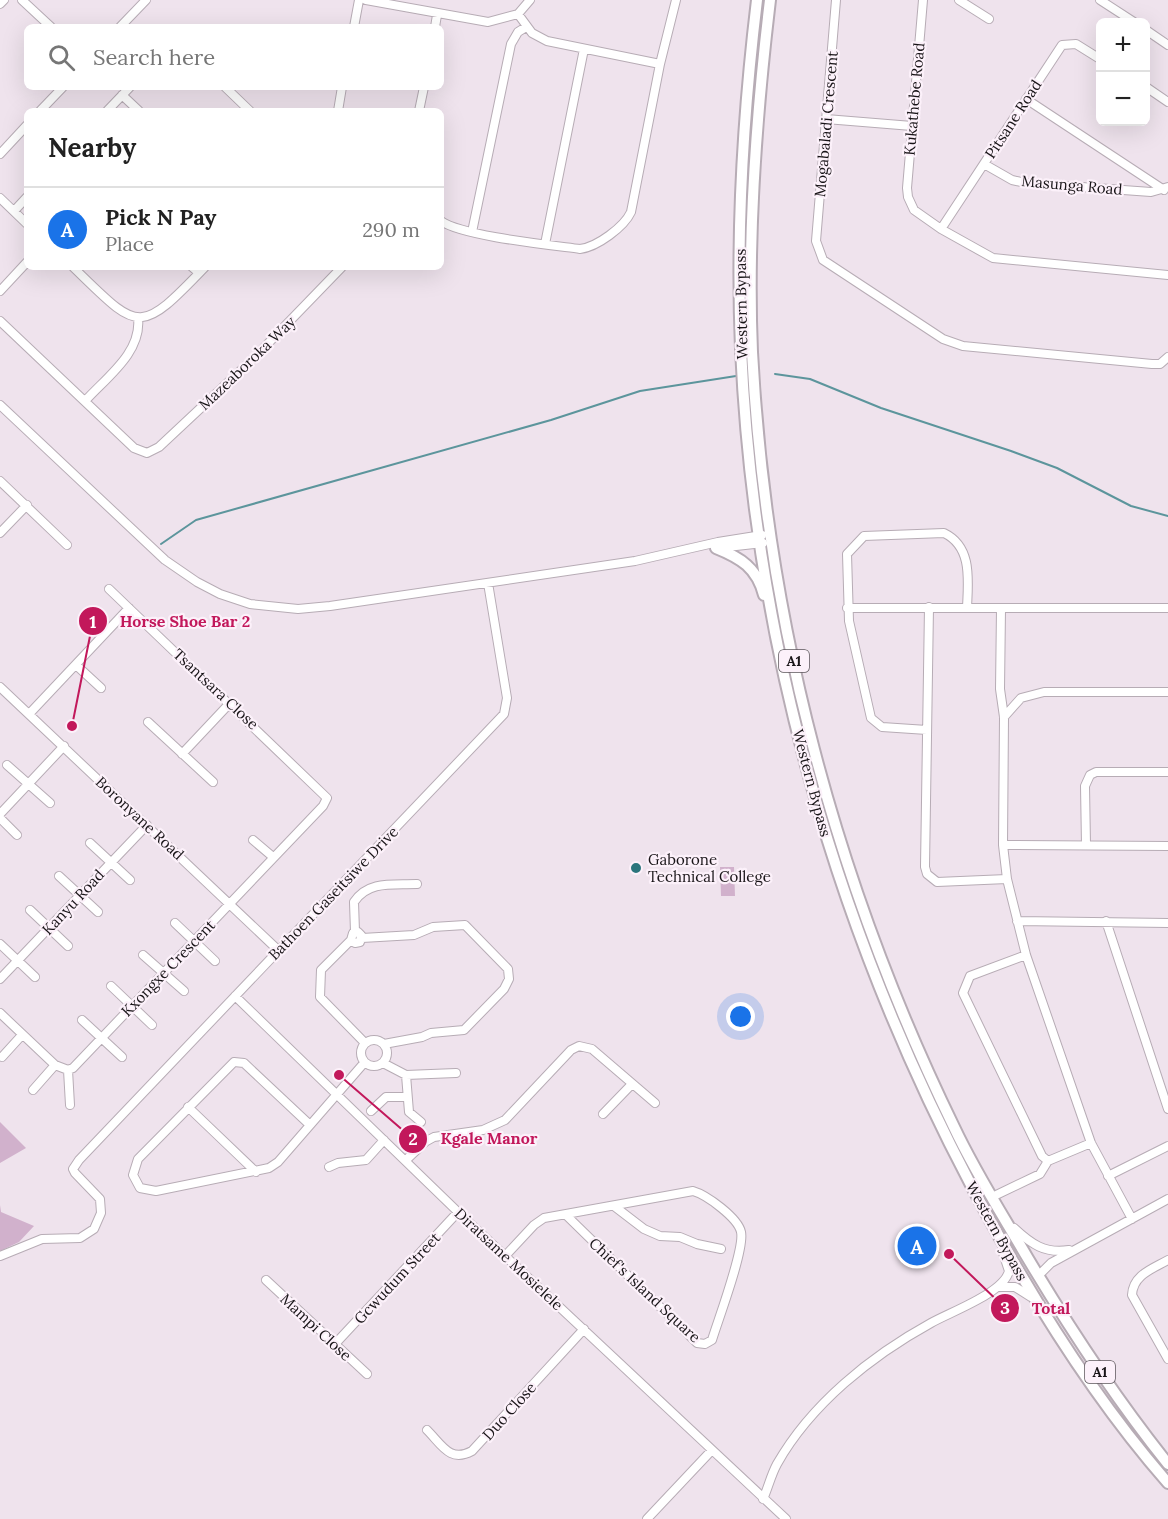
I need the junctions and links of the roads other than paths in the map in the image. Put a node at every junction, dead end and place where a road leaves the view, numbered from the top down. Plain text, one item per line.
1 (4, 0) edge
2 (22, 0) edge
3 (146, 0) edge
4 (360, 0) edge
5 (366, 0) edge
6 (530, 0) edge
7 (676, 0) edge
8 (757, 0) edge
9 (770, 0) edge
10 (836, 0) edge
11 (923, 0) edge
12 (959, 0) edge
13 (1100, 0) edge
14 (0, 4) edge
15 (518, 14) junction
16 (437, 15) junction
17 (1128, 18) edge
18 (989, 20) dead end
19 (48, 24) edge
20 (123, 24) edge
21 (355, 24) edge
22 (436, 24) edge
23 (526, 27) junction
24 (1150, 33) edge
25 (1168, 45) edge
26 (584, 49) junction
27 (1096, 56) edge
28 (660, 64) junction
29 (60, 90) edge
30 (127, 90) edge
31 (228, 90) edge
32 (342, 90) edge
33 (423, 90) edge
34 (1150, 90) edge
35 (122, 95) junction
36 (1026, 99) junction
37 (1168, 102) edge
38 (43, 108) edge
39 (110, 108) edge
40 (136, 108) edge
41 (247, 108) edge
42 (338, 108) edge
43 (420, 108) edge
44 (826, 119) junction
45 (912, 126) junction
46 (24, 128) edge
47 (2, 148) edge
48 (984, 164) junction
49 (1166, 188) edge
50 (0, 198) edge
51 (24, 200) edge
52 (14, 211) junction
53 (24, 221) edge
54 (444, 223) edge
55 (941, 229) junction
56 (472, 232) junction
57 (545, 244) junction
58 (24, 265) edge
59 (76, 270) edge
60 (202, 270) edge
61 (339, 270) edge
62 (1168, 275) edge
63 (0, 291) edge
64 (138, 318) junction
65 (0, 321) edge
66 (1168, 357) edge
67 (86, 400) junction
68 (0, 405) edge
69 (0, 481) edge
70 (27, 505) junction
71 (0, 533) edge
72 (765, 539) junction
73 (67, 545) dead end
74 (698, 548) junction
75 (716, 548) junction
76 (488, 583) junction
77 (109, 589) dead end
78 (929, 607) junction
79 (129, 608) junction
80 (847, 608) junction
81 (968, 608) junction
82 (1001, 609) junction
83 (1168, 609) edge
84 (778, 648) junction
85 (76, 665) junction
86 (0, 687) edge
87 (101, 688) dead end
88 (1168, 692) edge
89 (230, 703) junction
90 (30, 713) junction
91 (1004, 717) junction
92 (148, 722) dead end
93 (927, 730) junction
94 (64, 746) junction
95 (182, 754) junction
96 (7, 765) dead end
97 (1168, 772) edge
98 (213, 782) dead end
99 (27, 783) junction
100 (327, 798) joint
101 (50, 803) dead end
102 (0, 814) edge
103 (0, 819) edge
104 (147, 825) junction
105 (17, 835) dead end
106 (253, 840) dead end
107 (90, 843) dead end
108 (1004, 845) junction
109 (1086, 845) junction
110 (1168, 846) edge
111 (273, 857) junction
112 (111, 861) junction
113 (59, 876) dead end
114 (1007, 879) junction
115 (130, 880) dead end
116 (417, 884) dead end
117 (80, 895) junction
118 (231, 903) junction
119 (30, 910) dead end
120 (98, 912) dead end
121 (1017, 921) junction
122 (1106, 921) junction
123 (175, 923) dead end
124 (1168, 923) edge
125 (49, 928) junction
126 (356, 937) junction
127 (194, 940) junction
128 (0, 944) edge
129 (68, 946) dead end
130 (278, 951) junction
131 (143, 955) dead end
132 (1026, 956) junction
133 (18, 961) junction
134 (215, 961) dead end
135 (163, 973) junction
136 (35, 976) dead end
137 (0, 979) edge
138 (111, 986) dead end
139 (184, 992) dead end
140 (235, 996) junction
141 (132, 1006) junction
142 (0, 1013) edge
143 (82, 1020) dead end
144 (152, 1025) dead end
145 (22, 1035) junction
146 (102, 1038) junction
147 (365, 1043) junction
148 (384, 1044) junction
149 (2, 1057) dead end
150 (122, 1057) dead end
151 (364, 1063) junction
152 (383, 1063) junction
153 (55, 1065) junction
154 (68, 1070) junction
155 (456, 1073) dead end
156 (406, 1075) junction
157 (632, 1084) junction
158 (33, 1090) dead end
159 (336, 1094) junction
160 (407, 1097) junction
161 (655, 1103) dead end
162 (70, 1105) dead end
163 (188, 1107) junction
164 (1168, 1109) edge
165 (371, 1111) dead end
166 (603, 1114) dead end
167 (422, 1122) dead end
168 (310, 1125) junction
169 (384, 1140) junction
170 (1091, 1143) junction
171 (1168, 1146) edge
172 (405, 1160) junction
173 (1048, 1161) junction
174 (329, 1167) dead end
175 (256, 1172) junction
176 (1108, 1176) junction
177 (992, 1197) junction
178 (1168, 1199) edge
179 (614, 1206) junction
180 (458, 1212) junction
181 (566, 1215) junction
182 (1132, 1219) junction
183 (1006, 1221) junction
184 (993, 1226) junction
185 (1079, 1248) junction
186 (721, 1249) dead end
187 (506, 1255) junction
188 (0, 1256) edge
189 (1168, 1260) edge
190 (1038, 1276) junction
191 (266, 1280) dead end
192 (1000, 1287) junction
193 (584, 1329) junction
194 (1061, 1336) junction
195 (335, 1344) junction
196 (1168, 1359) edge
197 (367, 1374) dead end
198 (427, 1430) dead end
199 (712, 1450) junction
200 (1168, 1464) edge
201 (1168, 1483) edge
202 (763, 1499) junction
203 (647, 1519) edge
204 (786, 1519) edge

1 - 14 street
2 - 19 street
3 - 20 street
4 - 21 street
5 - 16 street
6 - 15 street
7 - 28 street
8 - 72 highway, Western Bypass / A1
9 - 72 highway, Western Bypass / A1
10 - 44 street, Mogabaladi Crescent
11 - 45 street, Kukathebe Road
12 - 18 street
13 - 17 street
15 - 16 street
15 - 23 street
16 - 22 street
23 - 26 street
23 - 56 street
24 - 25 street
26 - 28 street
26 - 57 street
27 - 36 street, Pitsane Road
28 - 57 street
29 - 38 street
30 - 35 street
31 - 41 street
32 - 42 street
33 - 43 street
34 - 37 street
35 - 39 street
35 - 40 street
36 - 48 street, Pitsane Road
36 - 49 street
44 - 45 street
44 - 66 street, Mogabaladi Crescent
45 - 55 street, Kukathebe Road
46 - 47 street
48 - 49 street, Masunga Road
48 - 55 street, Pitsane Road
50 - 52 street
51 - 52 street
52 - 53 street
54 - 56 street
55 - 62 street
56 - 57 street
58 - 63 street
59 - 64 street
60 - 64 street
61 - 67 street, Mazeaboroka Way
64 - 67 street
65 - 67 street
68 - 76 street
69 - 70 street
70 - 71 street
70 - 73 street
72 - 74 street
72 - 75 street
72 - 84 highway, Western Bypass / A1
72 - 177 highway, Western Bypass / A1
74 - 75 street
74 - 76 street
75 - 84 highway
76 - 130 street, Bathoen Gaseitsiwe Drive
77 - 79 street, Tsantsara Close
78 - 80 street
78 - 81 street
78 - 93 street
79 - 85 street
79 - 89 street, Tsantsara Close
80 - 81 street
80 - 93 street
81 - 82 street
82 - 83 street
82 - 91 street
84 - 184 highway, Western Bypass / A1
85 - 87 street
85 - 90 street
86 - 90 street, Boronyane Road
88 - 91 street
89 - 95 street
89 - 100 street, Tsantsara Close
90 - 94 street, Boronyane Road
91 - 108 street
92 - 95 street
93 - 114 street
94 - 99 street
94 - 104 street, Boronyane Road
95 - 98 street
96 - 99 street
97 - 109 street
99 - 101 street
99 - 102 street
100 - 111 street, Kxongxe Crescent
103 - 105 street
104 - 112 street, Kanyu Road
104 - 118 street, Boronyane Road
106 - 111 street
107 - 112 street
108 - 109 street
108 - 114 street
109 - 110 street
111 - 118 street, Kxongxe Crescent
112 - 115 street
112 - 117 street, Kanyu Road
113 - 117 street
114 - 121 street
116 - 126 street
117 - 120 street
117 - 125 street, Kanyu Road
118 - 127 street, Kxongxe Crescent
118 - 130 street, Boronyane Road
119 - 125 street
121 - 122 street
121 - 132 street
122 - 124 street
122 - 164 street
123 - 127 street
125 - 129 street
125 - 133 street, Kanyu Road
126 - 147 street
126 - 148 street
127 - 134 street
127 - 135 street, Kxongxe Crescent
128 - 133 street
130 - 140 street, Bathoen Gaseitsiwe Drive
131 - 135 street
132 - 170 street
132 - 173 street
133 - 136 street
133 - 137 street, Kanyu Road
135 - 139 street
135 - 141 street, Kxongxe Crescent
138 - 141 street
140 - 159 street, Diratsame Mosielele
140 - 188 street, Bathoen Gaseitsiwe Drive
141 - 144 street
141 - 146 street, Kxongxe Crescent
142 - 145 street
143 - 146 street
145 - 149 street
145 - 153 street
146 - 150 street
146 - 154 street, Kxongxe Crescent
147 - 148 street
147 - 151 street
148 - 152 street
151 - 152 street
151 - 159 street
152 - 156 street
153 - 154 street
153 - 158 street
154 - 162 street
155 - 156 street
156 - 160 street
157 - 161 street
157 - 166 street
157 - 172 street
159 - 168 street
159 - 169 street, Diratsame Mosielele
160 - 165 street
160 - 167 street
163 - 168 street
163 - 175 street
163 - 175 street
168 - 175 street
169 - 172 street, Diratsame Mosielele
169 - 174 street
170 - 173 street
170 - 176 street
171 - 176 street
172 - 180 street, Diratsame Mosielele
173 - 177 street
176 - 182 street
177 - 183 highway, Western Bypass / A1
178 - 182 street
179 - 181 street, Chief's Island Square
179 - 181 street, Chief's Island Square
179 - 186 street
180 - 187 street, Diratsame Mosielele
180 - 195 street, Gcwudum Street
181 - 187 street, Chief's Island Square
182 - 185 street
183 - 185 street
183 - 190 highway, Western Bypass / A1
184 - 192 street
184 - 194 highway, Western Bypass / A1
185 - 190 street
187 - 193 street, Diratsame Mosielele
189 - 196 street
190 - 200 highway, Western Bypass / A1
191 - 195 street, Mampi Close
192 - 194 street
192 - 202 street
193 - 198 street, Duo Close
193 - 199 street, Diratsame Mosielele
194 - 201 highway, Western Bypass / A1
195 - 197 street, Mampi Close
199 - 202 street, Diratsame Mosielele
199 - 203 street
202 - 204 street, Diratsame Mosielele

